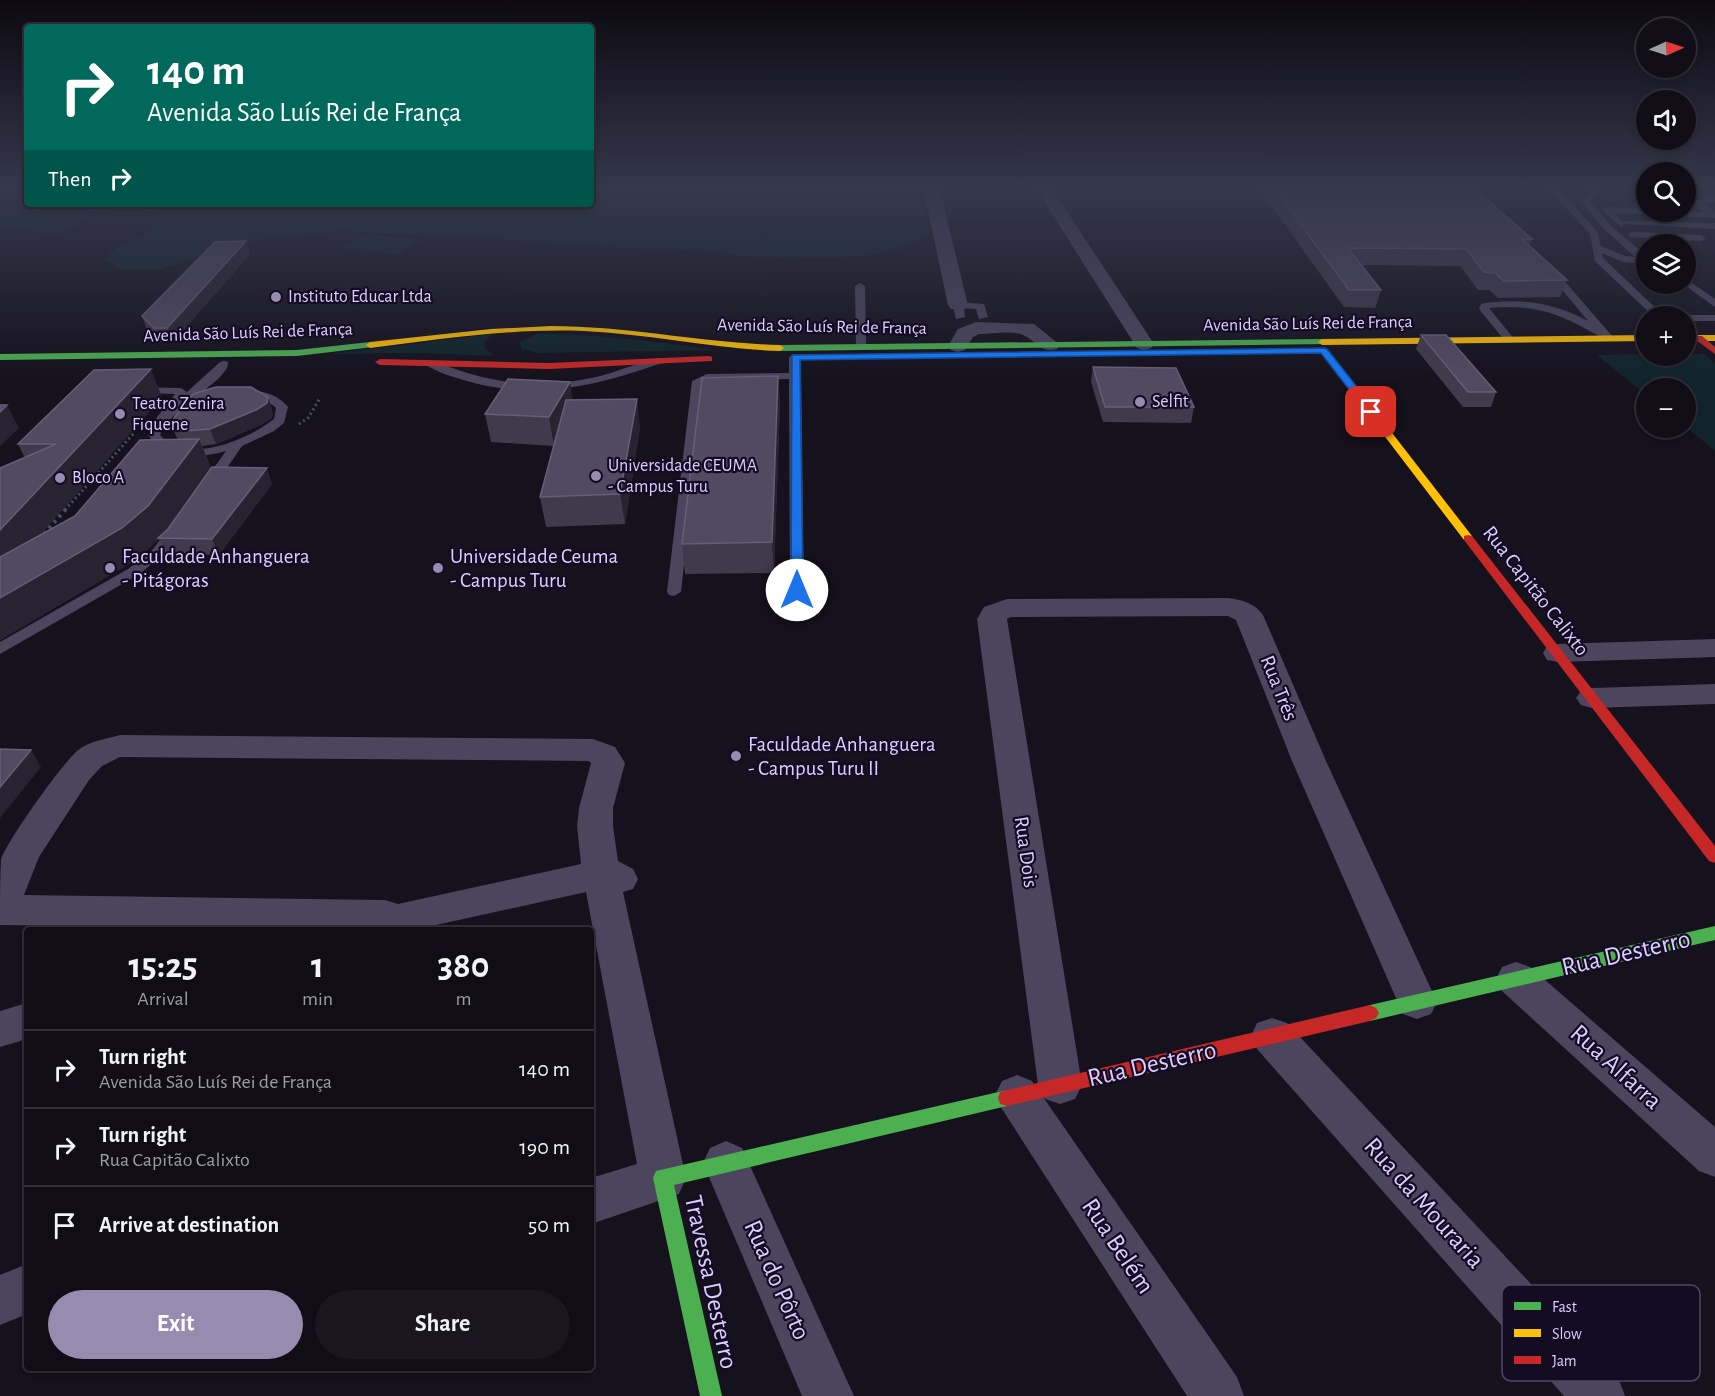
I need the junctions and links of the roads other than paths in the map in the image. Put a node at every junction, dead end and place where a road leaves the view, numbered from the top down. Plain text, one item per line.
1 (945, 252) edge
2 (1085, 252) edge
3 (1597, 252) edge
4 (1608, 252) edge
5 (1636, 260) edge
6 (1543, 261) edge
7 (860, 286) dead end
8 (1696, 290) edge
9 (1573, 297) junction
10 (1715, 304) edge
11 (1546, 305) junction
12 (1648, 306) edge
13 (1696, 318) edge
14 (1715, 318) edge
15 (960, 326) junction
16 (548, 328) junction
17 (1636, 338) edge
18 (1609, 339) junction
19 (1696, 339) edge
20 (1510, 340) junction
21 (1144, 344) junction
22 (1050, 345) junction
23 (1714, 346) edge
24 (861, 347) junction
25 (1696, 347) edge
26 (1636, 348) edge
27 (1324, 351) junction
28 (0, 357) edge
29 (795, 357) junction
30 (658, 361) junction
31 (342, 362) dead end
32 (366, 362) dead end
33 (430, 363) junction
34 (224, 364) junction
35 (0, 367) edge
36 (795, 376) junction
37 (127, 390) edge
38 (164, 418) junction
39 (148, 427) junction
40 (236, 446) junction
41 (147, 448) edge
42 (202, 493) edge
43 (182, 522) edge
44 (797, 590) dead end
45 (674, 592) dead end
46 (992, 619) joint
47 (1715, 648) edge
48 (0, 649) edge
49 (1558, 654) junction
50 (1715, 694) edge
51 (1592, 698) junction
52 (1715, 857) edge
53 (601, 874) junction
54 (0, 909) edge
55 (413, 915) junction
56 (370, 927) edge
57 (1715, 933) edge
58 (1516, 979) junction
59 (1417, 1002) junction
60 (24, 1023) edge
61 (0, 1029) edge
62 (1272, 1036) junction
63 (1039, 1090) junction
64 (1715, 1155) edge
65 (726, 1163) junction
66 (663, 1178) junction
67 (594, 1200) edge
68 (24, 1289) edge
69 (1502, 1289) edge
70 (0, 1300) edge
71 (1585, 1381) edge
72 (711, 1396) edge
73 (828, 1396) edge
74 (1218, 1396) edge
75 (1599, 1396) edge

1 - 15 street
2 - 21 street
3 - 12 lane
4 - 5 lane
6 - 9 lane
7 - 24 lane
8 - 10 lane
9 - 11 lane
9 - 18 lane
11 - 18 lane
11 - 20 lane
13 - 14 lane
15 - 22 main road, Avenida São Luís Rei de França
15 - 22 street
15 - 24 main road, Avenida São Luís Rei de França
16 - 24 main road, Avenida São Luís Rei de França
16 - 28 main road, Avenida São Luís Rei de França
16 - 30 main road
17 - 18 main road, Avenida São Luís Rei de França
18 - 20 main road, Avenida São Luís Rei de França
19 - 23 main road
20 - 21 main road, Avenida São Luís Rei de França
21 - 22 main road, Avenida São Luís Rei de França
23 - 25 main road
26 - 27 main road, Avenida São Luís Rei de França
27 - 29 main road, Avenida São Luís Rei de França
27 - 49 main road, Rua Capitão Calixto
29 - 30 main road, Avenida São Luís Rei de França
29 - 36 lane
30 - 33 main road, Avenida São Luís Rei de França
30 - 33 lane
31 - 34 main road, Avenida São Luís Rei de França
32 - 33 main road, Avenida São Luís Rei de França
34 - 35 main road, Avenida São Luís Rei de França
34 - 38 lane
36 - 44 lane
36 - 45 lane
37 - 38 lane
38 - 39 lane
38 - 40 lane
39 - 40 lane
39 - 41 lane
40 - 42 lane
43 - 48 lane
46 - 59 street, Rua Três
46 - 63 street, Rua Dois
47 - 49 street
49 - 51 main road, Rua Capitão Calixto
50 - 51 street
51 - 52 main road, Rua Capitão Calixto
53 - 54 street
53 - 55 street
53 - 66 street
54 - 55 street
55 - 56 street
57 - 58 main road, Rua Desterro
58 - 59 main road, Rua Desterro
58 - 64 street, Rua Alfarra
59 - 62 main road, Rua Desterro
60 - 61 street
62 - 63 main road, Rua Desterro
62 - 69 street, Rua da Mouraria
63 - 65 main road, Rua Desterro
63 - 74 street, Rua Belém
65 - 66 main road, Rua Desterro
65 - 73 street, Rua do Pôrto
66 - 67 street, Rua Desterro
66 - 72 main road, Travessa Desterro
68 - 70 street
71 - 75 street, Rua da Mouraria

